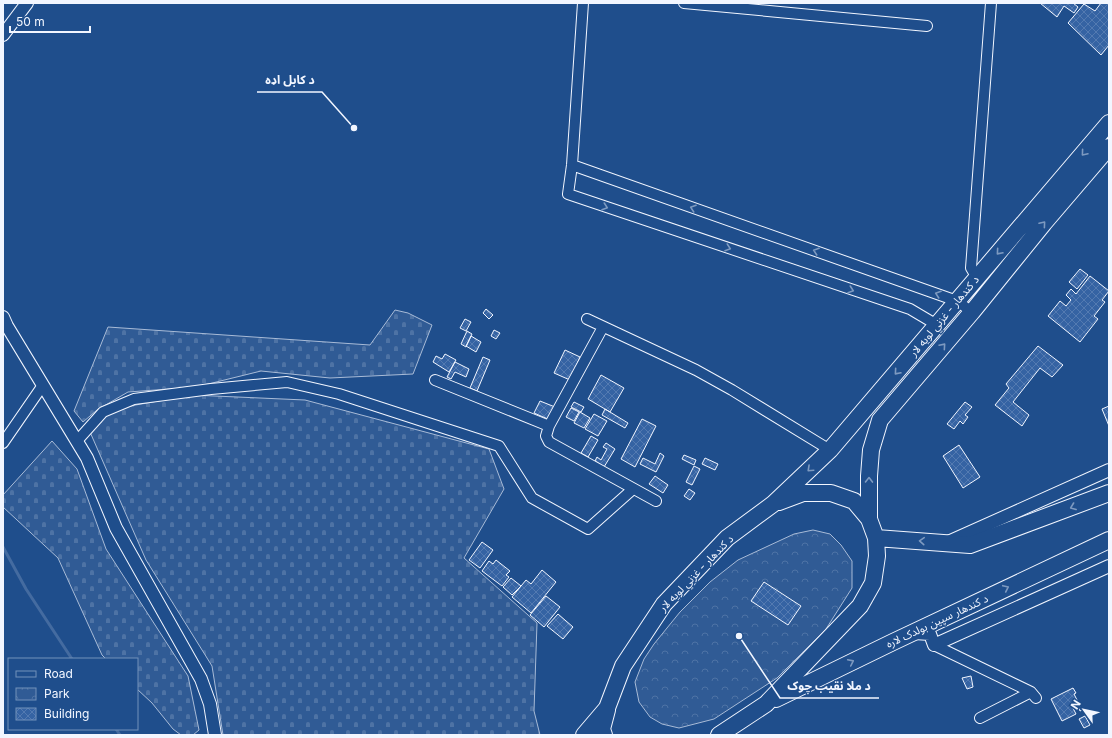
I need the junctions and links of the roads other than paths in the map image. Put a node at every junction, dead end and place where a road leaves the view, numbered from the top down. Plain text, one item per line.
1 (27, 3) edge
2 (582, 3) edge
3 (684, 3) edge
4 (991, 3) edge
5 (926, 26) dead end
6 (3, 35) edge
7 (1109, 123) edge
8 (1109, 147) edge
9 (572, 165) junction
10 (977, 278) junction
11 (957, 301) junction
12 (972, 312) junction
13 (3, 317) edge
14 (587, 319) dead end
15 (937, 325) junction
16 (603, 327) junction
17 (435, 380) dead end
18 (43, 385) junction
19 (549, 426) junction
20 (77, 441) junction
21 (3, 443) edge
22 (830, 450) junction
23 (1109, 470) edge
24 (633, 489) junction
25 (1109, 494) edge
26 (656, 501) dead end
27 (773, 504) junction
28 (869, 518) junction
29 (876, 538) junction
30 (1109, 540) edge
31 (944, 543) junction
32 (1109, 566) edge
33 (912, 633) junction
34 (934, 645) junction
35 (766, 704) junction
36 (607, 708) junction
37 (980, 718) dead end
38 (214, 735) edge
39 (584, 735) edge
40 (604, 735) edge
41 (719, 735) edge

1 - 6 street
2 - 9 street
3 - 5 street
4 - 10 street
7 -> 10 highway, د کندهار - غزني لويه لار
12 -> 8 highway, د کندهار - غزني لويه لار
11 -> 9 street
9 -> 15 street
10 - 11 highway, د کندهار - غزني لويه لار
11 - 12 street
11 - 15 highway, د کندهار - غزني لويه لار
28 -> 12 highway, د کندهار - غزني لويه لار
13 - 18 street
14 - 16 street
15 -> 22 highway, د کندهار - غزني لويه لار
16 - 19 street
16 - 22 street
17 - 19 street
18 - 20 street
18 - 21 street
19 - 24 street
20 - 24 street
20 - 38 street
22 -> 27 highway, د کندهار - غزني لويه لار
23 - 31 street
24 - 26 street
25 -> 31 highway
27 - 28 highway, د کندهار - غزني لويه لار
27 - 36 highway, د کندهار - غزني لويه لار
28 - 29 highway, د کندهار - غزني لويه لار
31 -> 29 highway
29 - 35 highway, د کندهار - غزني لويه لار
33 -> 30 highway, د کندهار سپین بولدک لاره
32 - 34 street
33 - 34 street
35 -> 33 highway, د کندهار سپین بولدک لاره
34 - 37 street
35 - 41 highway, د کندهار - غزني لويه لار
36 - 39 highway, د کندهار - غزني لويه لار
36 - 40 highway

